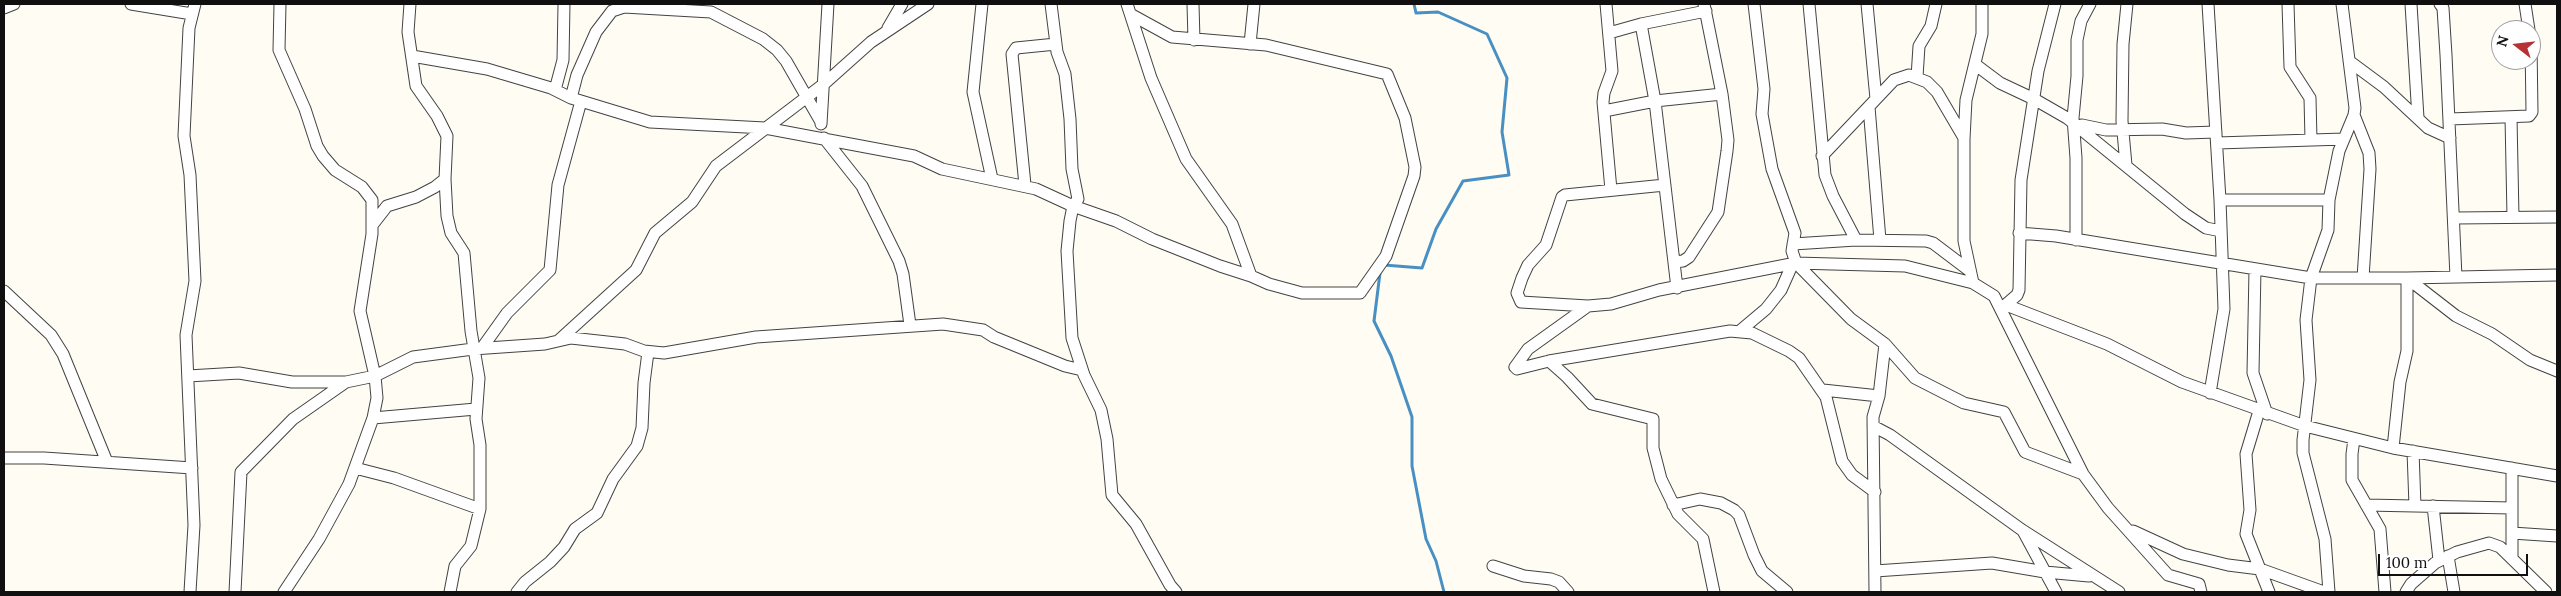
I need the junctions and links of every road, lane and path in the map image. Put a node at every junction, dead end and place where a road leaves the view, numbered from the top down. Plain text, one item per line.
1 (14, 4) edge
2 (131, 4) edge
3 (280, 4) edge
4 (410, 4) edge
5 (564, 4) edge
6 (828, 4) edge
7 (902, 4) edge
8 (928, 4) edge
9 (982, 4) edge
10 (1051, 4) edge
11 (1127, 4) edge
12 (1193, 4) edge
13 (1254, 4) edge
14 (1606, 4) edge
15 (1754, 4) edge
16 (1809, 4) edge
17 (1867, 4) edge
18 (1936, 4) edge
19 (1982, 4) edge
20 (2055, 4) edge
21 (2090, 4) edge
22 (2127, 4) edge
23 (2208, 4) edge
24 (2288, 4) edge
25 (2342, 4) edge
26 (2411, 4) edge
27 (2440, 4) edge
28 (2525, 4) edge
29 (624, 5) edge
30 (1705, 7) edge
31 (4, 8) edge
32 (193, 9) edge
33 (1132, 15) junction
34 (2527, 20) edge
35 (1641, 24) junction
36 (885, 32) junction
37 (1609, 33) junction
38 (1194, 40) junction
39 (1056, 44) junction
40 (1250, 44) junction
41 (412, 56) junction
42 (2349, 61) junction
43 (1976, 65) junction
44 (2531, 70) edge
45 (1917, 76) junction
46 (824, 84) junction
47 (555, 90) junction
48 (1722, 94) junction
49 (808, 96) junction
50 (2034, 99) junction
51 (576, 100) junction
52 (1655, 101) junction
53 (1872, 103) junction
54 (1604, 111) junction
55 (2354, 115) junction
56 (2511, 117) junction
57 (2418, 118) junction
58 (2450, 119) junction
59 (821, 122) junction
60 (2075, 126) junction
61 (765, 128) junction
62 (2123, 129) junction
63 (2216, 138) junction
64 (2450, 138) junction
65 (826, 139) junction
66 (1964, 139) junction
67 (2344, 139) junction
68 (2311, 140) junction
69 (1822, 156) junction
70 (2126, 165) junction
71 (444, 179) junction
72 (992, 179) junction
73 (1665, 185) junction
74 (1025, 186) junction
75 (1611, 190) junction
76 (2220, 200) junction
77 (2329, 200) junction
78 (1073, 206) junction
79 (2513, 217) junction
80 (2557, 217) edge
81 (2455, 218) junction
82 (373, 224) junction
83 (2221, 231) junction
84 (2019, 233) junction
85 (1856, 240) junction
86 (1880, 240) junction
87 (2076, 240) junction
88 (1793, 244) junction
89 (1674, 262) junction
90 (1794, 263) junction
91 (2221, 264) junction
92 (2255, 269) junction
93 (1970, 271) junction
94 (2557, 274) edge
95 (1252, 276) junction
96 (2456, 277) junction
97 (2311, 278) junction
98 (2363, 278) junction
99 (2407, 280) junction
100 (1973, 283) junction
101 (1676, 288) junction
102 (4, 292) edge
103 (1588, 306) junction
104 (2004, 307) junction
105 (910, 325) junction
106 (1741, 330) junction
107 (556, 342) junction
108 (1886, 344) junction
109 (478, 349) junction
110 (648, 352) junction
111 (1548, 361) junction
112 (1082, 370) junction
113 (2557, 371) edge
114 (188, 376) junction
115 (375, 376) junction
116 (346, 382) junction
117 (1823, 390) junction
118 (2210, 393) junction
119 (1879, 396) junction
120 (476, 409) junction
121 (2263, 412) junction
122 (373, 418) junction
123 (1873, 426) junction
124 (2305, 426) junction
125 (2354, 439) junction
126 (2393, 448) junction
127 (2413, 451) junction
128 (4, 458) edge
129 (107, 462) junction
130 (192, 468) junction
131 (355, 468) junction
132 (2512, 468) junction
133 (2083, 474) junction
134 (2557, 476) edge
135 (1875, 492) junction
136 (1673, 505) junction
137 (2366, 505) junction
138 (2415, 506) junction
139 (2433, 506) junction
140 (2512, 508) junction
141 (480, 509) junction
142 (2129, 529) junction
143 (2022, 530) junction
144 (2512, 534) junction
145 (2557, 536) edge
146 (2443, 558) junction
147 (2512, 558) junction
148 (1493, 566) dead end
149 (2260, 569) junction
150 (1875, 571) junction
151 (2045, 572) junction
152 (2093, 577) junction
153 (190, 592) edge
154 (235, 592) edge
155 (284, 592) edge
156 (450, 592) edge
157 (517, 592) edge
158 (1176, 592) edge
159 (1568, 592) edge
160 (1714, 592) edge
161 (1787, 592) edge
162 (1875, 592) edge
163 (2056, 592) edge
164 (2119, 592) edge
165 (2200, 592) edge
166 (2269, 592) edge
167 (2324, 592) edge
168 (2329, 592) edge
169 (2385, 592) edge
170 (2406, 592) edge
171 (2454, 592) edge
172 (2546, 592) edge

1 - 31 street
2 - 32 street
3 - 82 street
4 - 41 street
5 - 47 street
6 - 46 street
7 - 36 street
8 - 36 street
9 - 72 street
10 - 39 street
11 - 33 street
12 - 38 street
13 - 40 street
14 - 37 street
15 - 88 street
16 - 69 street
17 - 53 street
18 - 45 street
19 - 43 street
20 - 50 street
21 - 60 street
22 - 62 street
23 - 63 street
24 - 68 street
25 - 42 street
26 - 57 street
27 - 58 street
28 - 34 street
29 - 49 street
29 - 51 street
30 - 35 street
30 - 48 street
32 - 114 street
33 - 38 street
33 - 95 street
35 - 37 street
35 - 52 street
36 - 46 street
37 - 54 street
38 - 40 street
39 - 74 street
39 - 78 street
40 - 95 street
41 - 47 street
41 - 71 street
42 - 55 street
42 - 57 street
43 - 50 street
43 - 66 street
44 - 56 street
45 - 53 street
45 - 66 street
46 - 49 street
46 - 59 street
47 - 51 street
48 - 52 street
48 - 89 street
49 - 59 street
49 - 61 street
50 - 60 street
50 - 84 street
51 - 61 street
51 - 109 street
52 - 54 street
52 - 73 street
53 - 69 street
53 - 86 street
54 - 75 street
55 - 67 street
55 - 98 street
56 - 58 street
56 - 79 street
57 - 64 street
58 - 64 street
59 - 65 street
60 - 62 street
60 - 70 street
60 - 87 street
61 - 65 street
61 - 107 street
62 - 63 street
62 - 70 street
63 - 68 street
63 - 76 street
64 - 81 street
65 - 72 street
65 - 105 street
66 - 93 street
67 - 68 street
67 - 77 street
69 - 85 street
70 - 83 street
71 - 82 street
71 - 109 street
72 - 74 street
73 - 75 street
73 - 89 street
74 - 78 street
75 - 103 street
76 - 77 street
76 - 83 street
77 - 97 street
78 - 95 street
78 - 112 street
79 - 80 street
79 - 81 street
81 - 96 street
82 - 115 street
83 - 91 street
84 - 87 street
84 - 104 street
85 - 86 street
85 - 88 street
86 - 93 street
87 - 91 street
88 - 90 street
89 - 101 street
90 - 100 street
90 - 101 street
90 - 106 street
90 - 108 street
91 - 92 street
91 - 118 street
92 - 97 street
92 - 121 street
93 - 100 street
94 - 96 street
96 - 99 street
97 - 98 street
97 - 124 street
98 - 99 street
99 - 113 street
99 - 126 street
100 - 104 street
101 - 103 street
102 - 129 street
103 - 111 street
104 - 118 street
104 - 133 street
105 - 110 street
105 - 112 street
106 - 111 street
106 - 117 street
107 - 109 street
107 - 110 street
108 - 119 street
108 - 133 street
109 - 115 street
109 - 120 street
110 - 157 street
111 - 136 street
112 - 158 street
114 - 116 street
114 - 130 street
115 - 116 street
115 - 122 street
116 - 154 street
117 - 119 street
117 - 135 street
118 - 121 street
119 - 123 street
120 - 122 street
120 - 141 street
121 - 124 street
121 - 149 street
122 - 131 street
123 - 135 street
123 - 143 street
124 - 125 street
124 - 168 street
125 - 126 street
125 - 137 street
126 - 127 street
127 - 132 street
127 - 138 street
128 - 129 street
129 - 130 street
130 - 153 street
131 - 141 street
131 - 155 street
132 - 134 street
132 - 140 street
133 - 142 street
135 - 150 street
136 - 160 street
136 - 161 street
137 - 138 street
137 - 169 street
138 - 139 street
139 - 140 street
139 - 146 street
140 - 144 street
141 - 156 street
142 - 149 street
142 - 165 street
143 - 151 street
143 - 152 street
144 - 145 street
144 - 147 street
146 - 147 street
146 - 170 street
146 - 171 street
147 - 172 street
148 - 159 street
149 - 166 street
149 - 167 street
150 - 151 street
150 - 162 street
151 - 152 street
151 - 163 street
152 - 164 street

